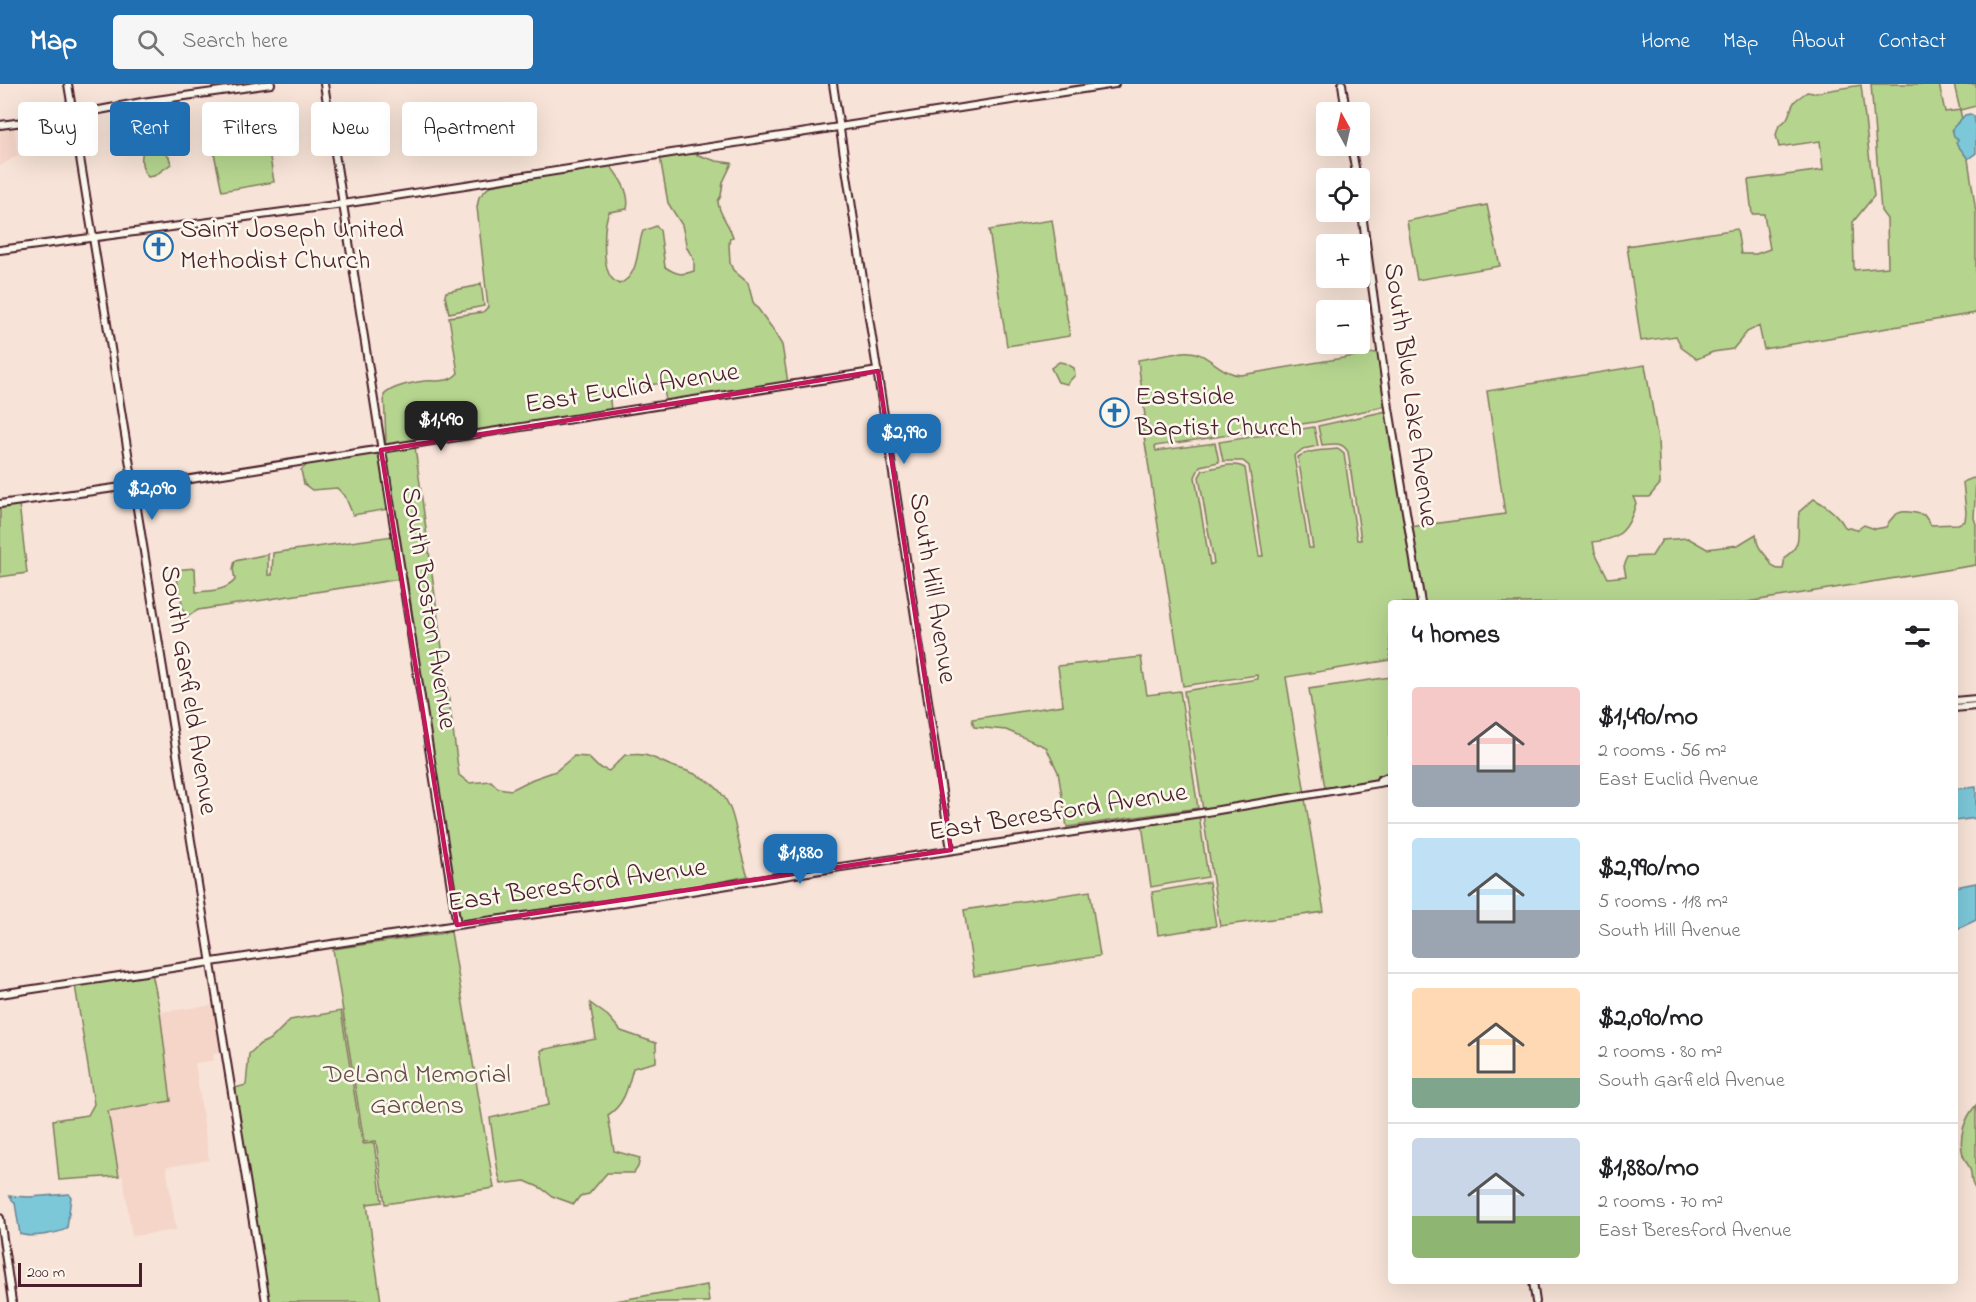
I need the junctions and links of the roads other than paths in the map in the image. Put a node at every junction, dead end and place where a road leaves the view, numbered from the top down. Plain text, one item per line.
1 (68, 84) edge
2 (271, 84) edge
3 (324, 84) edge
4 (833, 84) edge
5 (1115, 84) edge
6 (1342, 84) edge
7 (71, 102) edge
8 (1345, 102) edge
9 (98, 110) edge
10 (18, 122) edge
11 (0, 125) edge
12 (838, 126) junction
13 (80, 156) edge
14 (343, 204) junction
15 (1363, 222) edge
16 (93, 238) junction
17 (0, 250) edge
18 (878, 370) junction
19 (381, 450) junction
20 (134, 486) junction
21 (0, 504) edge
22 (1421, 600) edge
23 (1976, 699) edge
24 (1958, 701) edge
25 (1976, 706) edge
26 (1958, 708) edge
27 (1388, 777) edge
28 (1388, 781) edge
29 (1374, 783) junction
30 (951, 850) junction
31 (457, 925) junction
32 (210, 962) junction
33 (0, 994) edge
34 (0, 1218) edge
35 (1533, 1284) edge
36 (12, 1302) edge
37 (266, 1302) edge
38 (1536, 1302) edge

1 - 7 street, South Garfield Avenue
2 - 9 street
3 - 14 street, South Boston Avenue
4 - 12 street, South Hill Avenue
5 - 12 street
6 - 8 street
10 - 11 street
12 - 14 street
12 - 18 street, South Hill Avenue
13 - 16 street, South Garfield Avenue
14 - 16 street
14 - 19 street, South Boston Avenue
15 - 22 street, South Blue Lake Avenue
16 - 17 street
16 - 20 street, South Garfield Avenue
18 - 19 street, East Euclid Avenue
18 - 30 street, South Hill Avenue
19 - 20 street, East Euclid Avenue
19 - 31 street, South Boston Avenue
20 - 21 street, East Euclid Avenue
20 - 32 street, South Garfield Avenue
23 - 24 street
25 - 26 street
27 - 29 street, East Beresford Avenue
28 - 29 street, East Beresford Avenue
29 - 30 street, East Beresford Avenue
30 - 31 street, East Beresford Avenue
31 - 32 street, East Beresford Avenue
32 - 33 street, East Beresford Avenue
32 - 37 street, South Garfield Avenue
34 - 36 street
35 - 38 street

